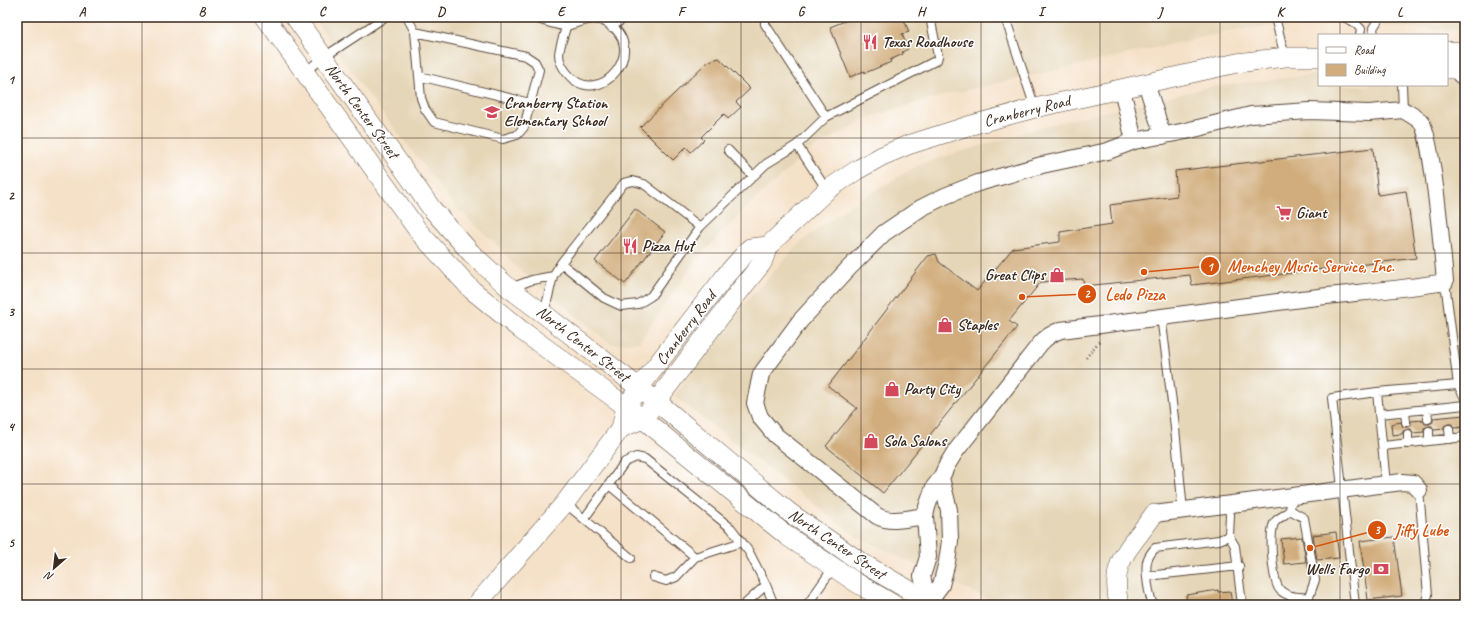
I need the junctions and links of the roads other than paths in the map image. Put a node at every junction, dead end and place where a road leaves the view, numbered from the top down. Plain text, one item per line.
1 (265, 17) edge
2 (295, 17) edge
3 (385, 17) edge
4 (406, 17) edge
5 (532, 17) edge
6 (626, 17) edge
7 (765, 17) edge
8 (930, 17) edge
9 (1005, 17) edge
10 (1275, 17) edge
11 (1344, 17) edge
12 (1380, 17) edge
13 (566, 27) junction
14 (611, 27) junction
15 (415, 32) junction
16 (1360, 34) edge
17 (1374, 34) edge
18 (1448, 52) edge
19 (1465, 52) edge
20 (324, 57) junction
21 (1318, 57) edge
22 (1285, 58) junction
23 (1455, 69) edge
24 (304, 73) junction
25 (419, 76) junction
26 (1146, 83) junction
27 (1465, 84) edge
28 (1402, 86) edge
29 (1122, 89) junction
30 (530, 103) junction
31 (1035, 108) junction
32 (1403, 110) junction
33 (826, 117) junction
34 (1163, 136) junction
35 (1134, 141) junction
36 (797, 145) junction
37 (728, 150) dead end
38 (752, 176) junction
39 (827, 190) junction
40 (700, 227) junction
41 (768, 246) junction
42 (561, 263) junction
43 (553, 276) junction
44 (1446, 282) junction
45 (509, 288) junction
46 (544, 314) junction
47 (1161, 316) junction
48 (1458, 385) junction
49 (639, 388) junction
50 (1376, 392) junction
51 (1465, 398) edge
52 (656, 401) junction
53 (1465, 405) edge
54 (626, 407) junction
55 (1447, 407) junction
56 (1427, 409) junction
57 (1405, 412) junction
58 (1380, 414) junction
59 (1448, 416) dead end
60 (643, 419) junction
61 (1428, 419) dead end
62 (1406, 422) dead end
63 (621, 428) junction
64 (1449, 429) dead end
65 (1429, 431) dead end
66 (1408, 434) dead end
67 (1465, 437) edge
68 (1450, 439) junction
69 (1429, 441) junction
70 (1408, 444) junction
71 (1383, 446) junction
72 (941, 478) junction
73 (1386, 484) junction
74 (608, 485) junction
75 (1343, 490) junction
76 (1419, 490) joint
77 (565, 503) junction
78 (1290, 503) junction
79 (1228, 504) junction
80 (1183, 511) junction
81 (1154, 514) joint
82 (925, 516) junction
83 (584, 519) junction
84 (1229, 536) junction
85 (742, 542) junction
86 (695, 557) junction
87 (631, 558) dead end
88 (1238, 566) junction
89 (833, 568) junction
90 (1147, 576) junction
91 (653, 577) dead end
92 (766, 585) junction
93 (929, 604) edge
94 (476, 605) edge
95 (744, 605) edge
96 (774, 605) edge
97 (807, 605) edge
98 (894, 605) edge
99 (1120, 605) edge
100 (1153, 605) edge
101 (1242, 605) edge
102 (1355, 605) edge
103 (1424, 605) edge

1 - 24 street, North Center Street
2 - 20 street, North Center Street
3 - 20 lane
4 - 15 lane
5 - 13 lane
6 - 14 lane
7 - 33 lane
8 - 33 lane
9 - 31 lane
10 - 22 lane
11 - 16 lane
12 - 17 lane
13 - 14 lane
13 - 14 lane
15 - 25 lane
15 - 30 lane
18 - 19 street
20 - 24 lane
20 - 45 street, North Center Street
21 - 22 street, Cranberry Road
22 - 26 street, Cranberry Road
23 - 27 lane
24 - 54 street, North Center Street
25 - 30 lane
25 - 30 lane
26 - 29 street, Cranberry Road
26 - 34 street
28 - 32 lane
29 - 31 street, Cranberry Road
29 - 35 street
31 - 39 street, Cranberry Road
32 - 34 street
32 - 44 street
33 - 36 lane
34 - 35 street
35 - 82 street
36 - 38 lane
36 - 39 lane
37 - 38 lane
38 - 40 lane
39 - 41 street, Cranberry Road
40 - 42 lane
40 - 42 lane
41 - 49 street, Cranberry Road
41 - 52 street, Cranberry Road
42 - 43 lane
43 - 45 lane
43 - 46 lane
44 - 47 street
44 - 48 lane
45 - 46 street, North Center Street
46 - 49 street, North Center Street
47 - 72 street
47 - 80 lane
48 - 50 lane
48 - 51 lane
49 - 52 street, North Center Street
49 - 54 street, Cranberry Road
50 - 58 lane
50 - 75 lane
52 - 60 street, Cranberry Road
52 - 93 street, North Center Street
53 - 55 lane
54 - 60 street, North Center Street
54 - 63 street, Cranberry Road
55 - 56 lane
55 - 59 lane
56 - 57 lane
56 - 61 lane
57 - 58 lane
57 - 62 lane
58 - 71 lane
60 - 63 street
60 - 89 street, North Center Street
63 - 77 street, Cranberry Road
64 - 68 lane
65 - 69 lane
66 - 70 lane
67 - 68 lane
68 - 69 lane
69 - 70 lane
70 - 71 lane
71 - 73 lane
72 - 82 street
72 - 93 street
73 - 75 street
73 - 76 street
74 - 83 lane
74 - 85 lane
74 - 86 lane
75 - 78 street
75 - 102 lane
76 - 103 lane
77 - 83 lane
77 - 94 street, Cranberry Road
78 - 78 lane
78 - 79 street
79 - 80 street
79 - 84 lane
80 - 81 street
81 - 99 street
82 - 93 street
83 - 87 lane
84 - 88 lane
84 - 90 lane
85 - 86 lane
85 - 92 lane
86 - 91 lane
88 - 90 lane
88 - 101 lane
89 - 97 lane
89 - 98 street, North Center Street
90 - 100 lane
92 - 95 lane
92 - 96 lane

